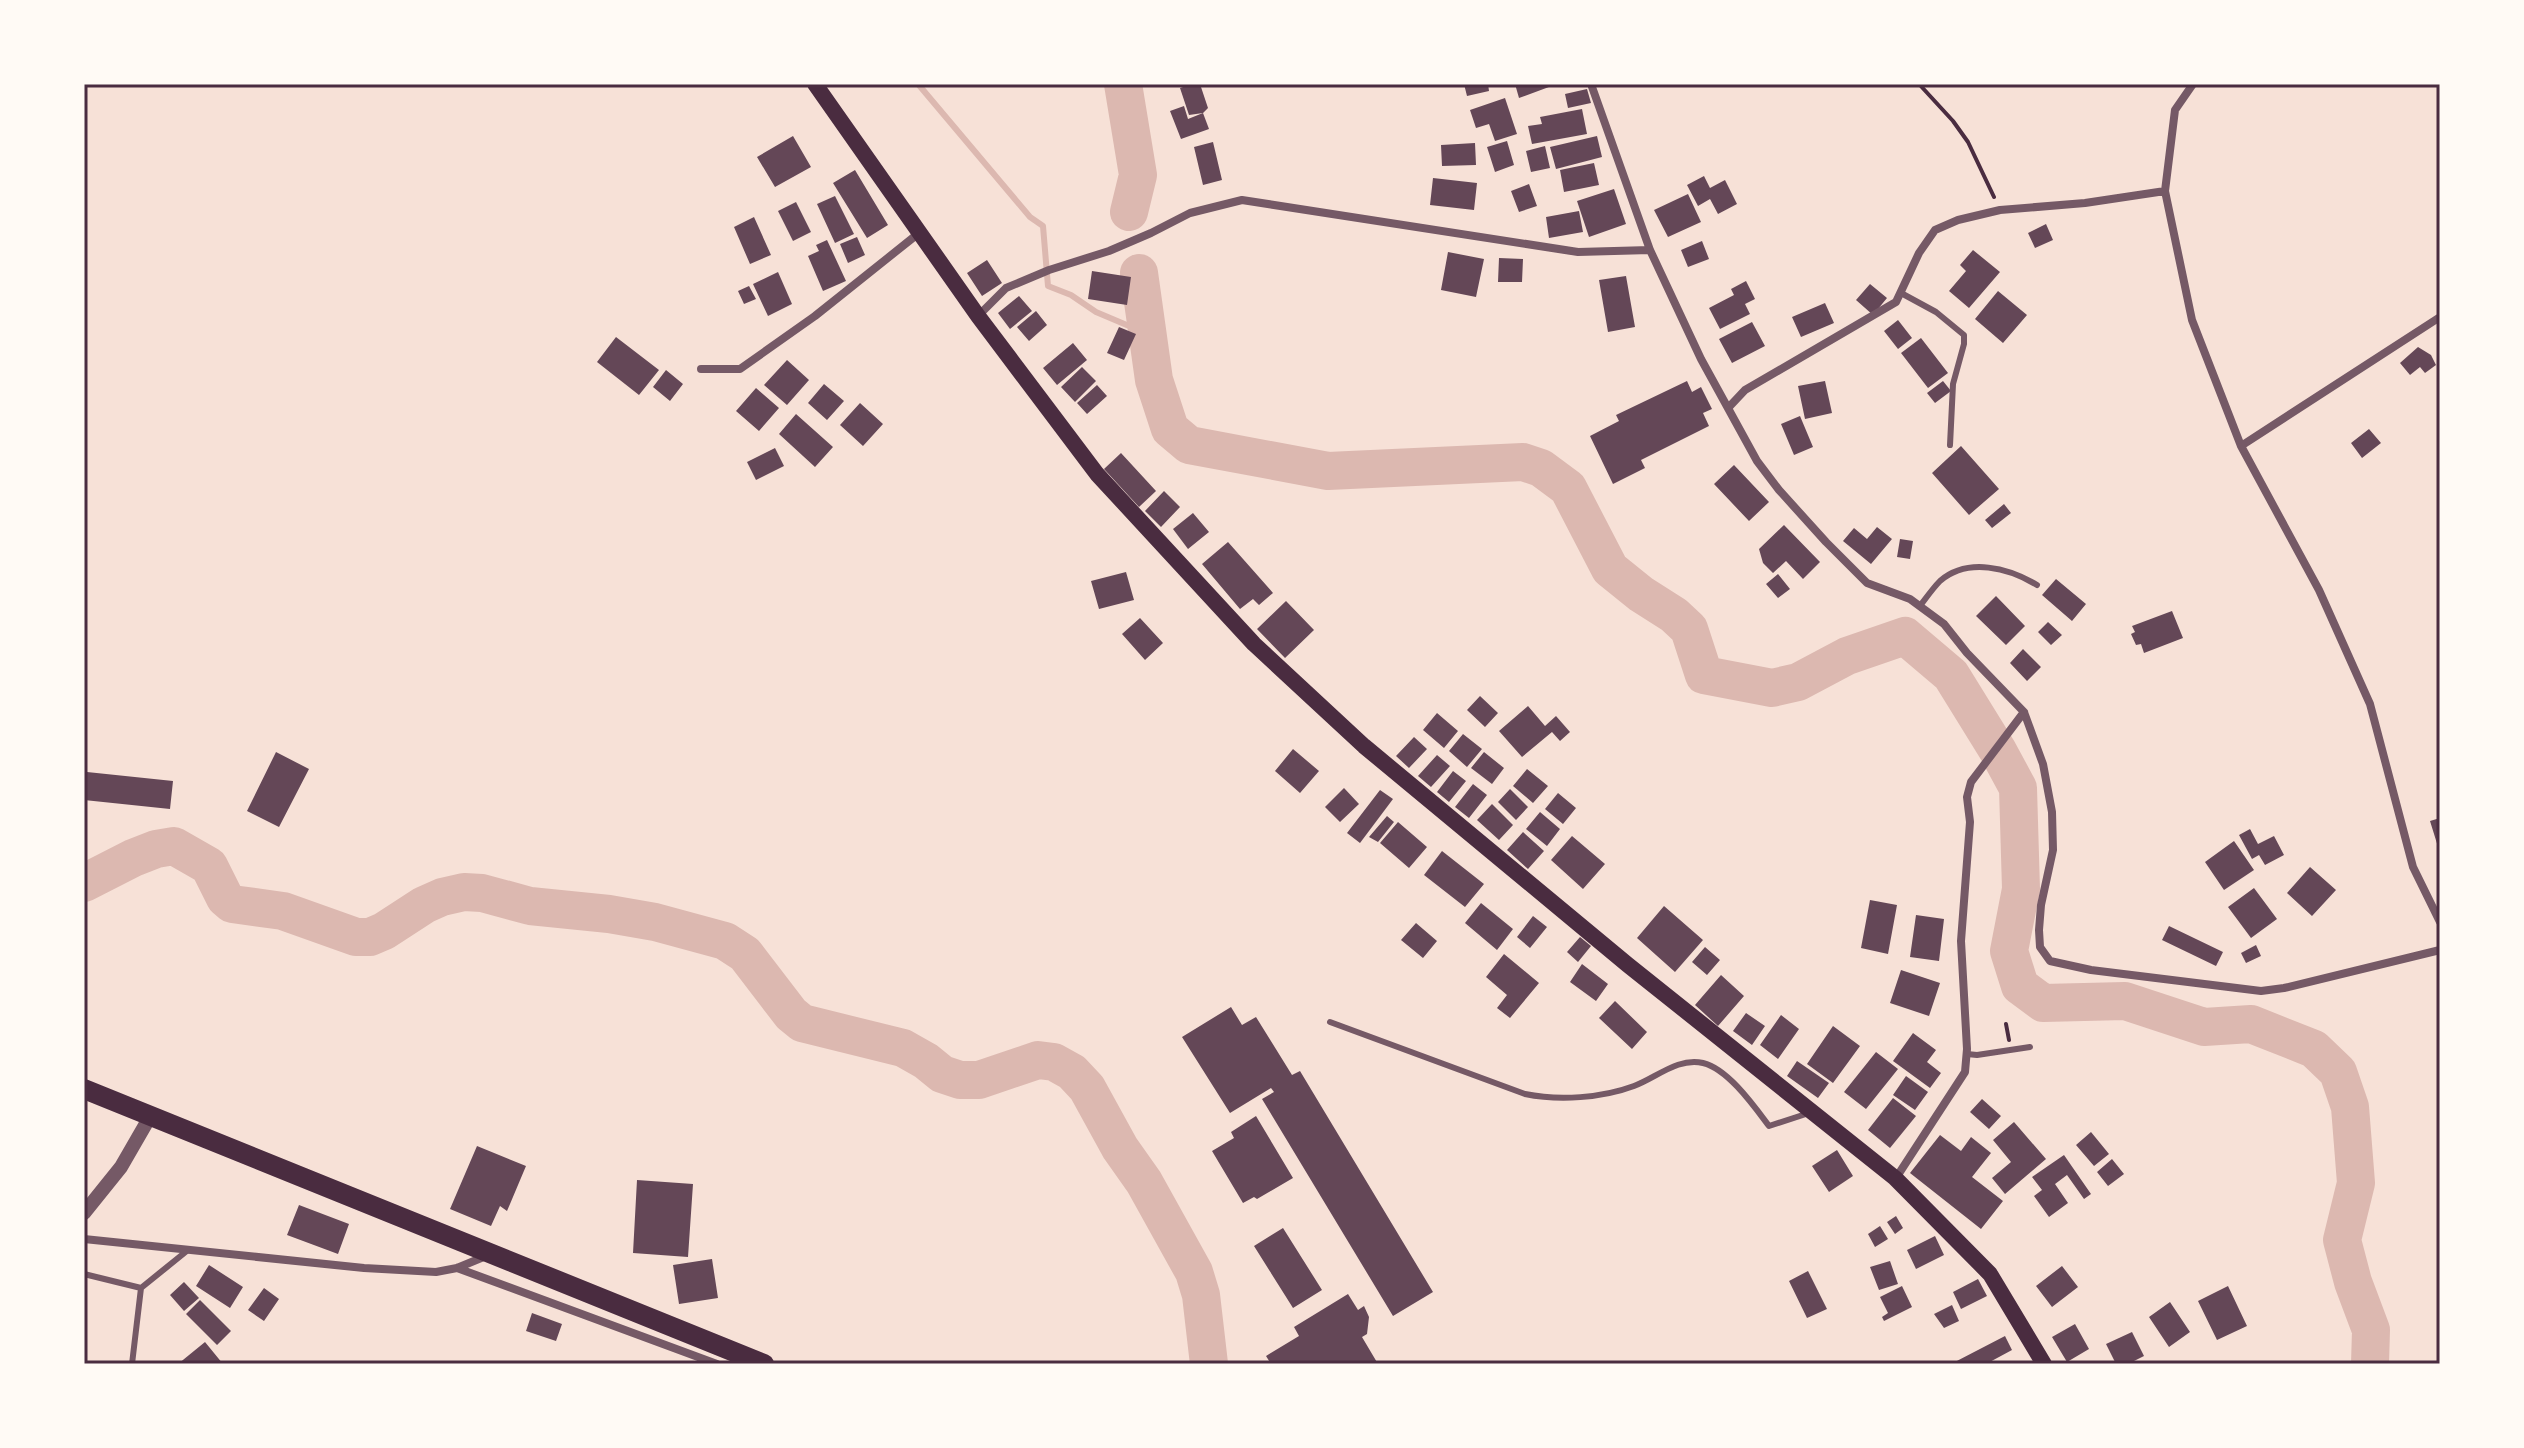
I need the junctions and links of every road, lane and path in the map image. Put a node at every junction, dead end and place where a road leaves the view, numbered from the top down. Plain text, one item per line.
1 (815, 84) edge
2 (1591, 84) edge
3 (1919, 84) edge
4 (2193, 84) edge
5 (2165, 191) junction
6 (2000, 210) junction
7 (919, 233) junction
8 (1650, 250) junction
9 (1901, 293) junction
10 (978, 316) junction
11 (2440, 317) edge
12 (701, 369) dead end
13 (1729, 407) junction
14 (1950, 445) dead end
15 (2241, 446) junction
16 (2037, 585) dead end
17 (1920, 606) junction
18 (2024, 712) junction
19 (2440, 922) edge
20 (2440, 950) edge
21 (1330, 1022) dead end
22 (2030, 1047) dead end
23 (1967, 1054) junction
24 (84, 1089) edge
25 (1813, 1112) junction
26 (151, 1115) junction
27 (1895, 1178) junction
28 (84, 1213) edge
29 (84, 1239) edge
30 (188, 1250) junction
31 (494, 1253) junction
32 (457, 1268) junction
33 (84, 1274) edge
34 (141, 1288) junction
35 (132, 1364) edge
36 (717, 1364) edge
37 (764, 1364) edge
38 (2044, 1364) edge

1 - 7 main road
2 - 8 street
3 - 6 path
4 - 5 street
5 - 6 street
5 - 15 street
6 - 9 street
7 - 10 main road
7 - 12 street
8 - 10 street
8 - 13 street
9 - 13 street
9 - 14 lane
10 - 25 main road
11 - 15 street
13 - 17 street
15 - 19 street
16 - 17 lane
17 - 18 street
18 - 20 street
18 - 23 street
21 - 25 lane
22 - 23 lane
23 - 27 street
24 - 26 highway
25 - 27 main road
26 - 28 street
26 - 31 highway
27 - 38 main road
29 - 30 street
30 - 32 street
30 - 34 lane
31 - 32 street
31 - 37 highway
32 - 36 street
33 - 34 lane
34 - 35 lane

